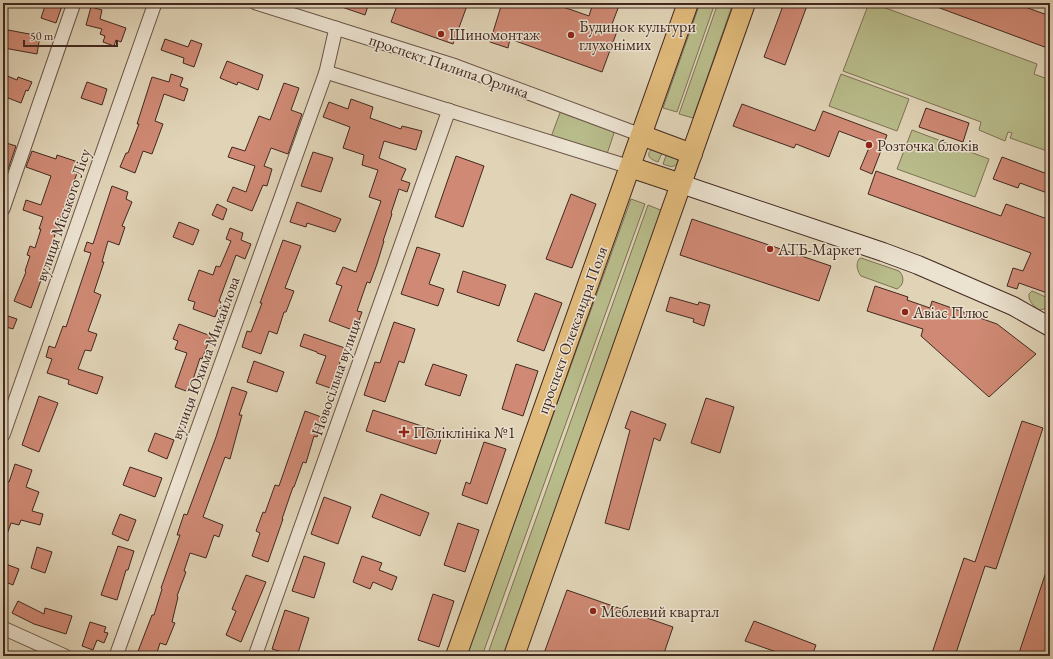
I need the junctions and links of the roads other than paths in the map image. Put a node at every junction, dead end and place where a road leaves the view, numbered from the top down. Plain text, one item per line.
1 (74, 3) edge
2 (256, 3) edge
3 (688, 3) edge
4 (744, 3) edge
5 (153, 4) edge
6 (336, 28) junction
7 (326, 72) junction
8 (449, 110) junction
9 (641, 135) junction
10 (692, 154) junction
11 (630, 167) junction
12 (681, 184) junction
13 (3, 209) edge
14 (1050, 327) edge
15 (3, 435) edge
16 (3, 628) edge
17 (65, 656) edge
18 (116, 656) edge
19 (255, 656) edge
20 (456, 656) edge
21 (514, 656) edge

1 - 13 street
2 - 6 street, проспект Пилипа Орлика
3 - 9 main road, проспект Олександра Поля
4 - 10 main road
5 - 15 street, вулиця Міського Лісу
6 - 7 street, вулиця Юхима Михайлова
6 - 9 street, проспект Пилипа Орлика
7 - 8 street
7 - 18 street, вулиця Юхима Михайлова
8 - 11 street
8 - 19 street, Новосільна вулиця
9 - 10 main road
9 - 11 main road, проспект Олександра Поля
10 - 12 main road
11 - 12 main road
11 - 20 main road, проспект Олександра Поля
12 - 14 main road
12 - 21 main road
16 - 17 street

